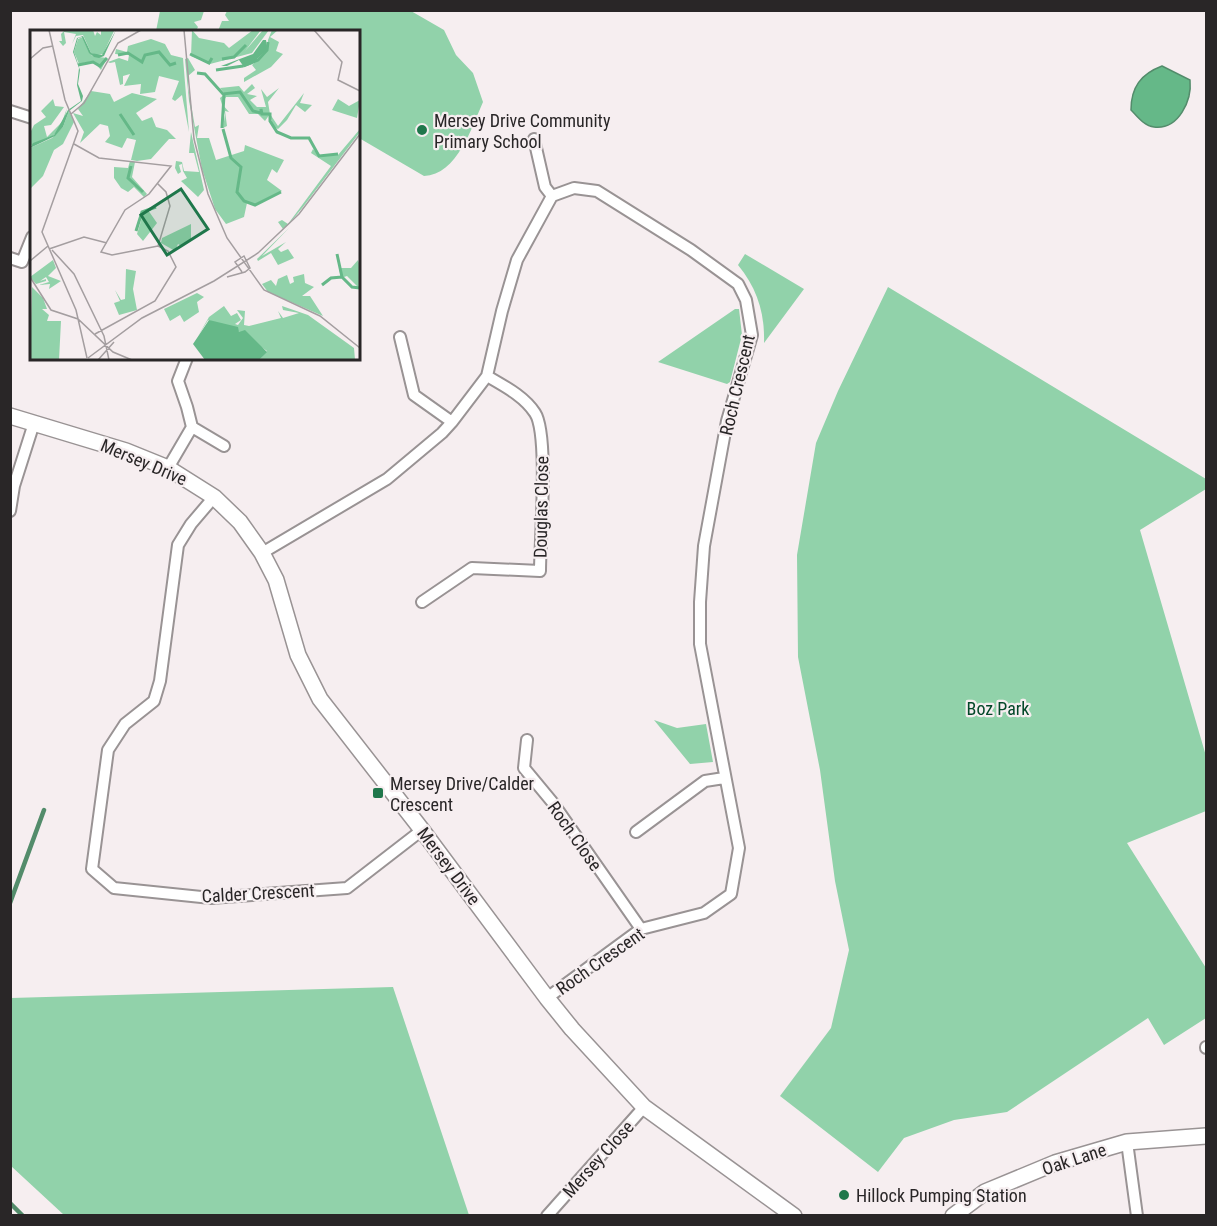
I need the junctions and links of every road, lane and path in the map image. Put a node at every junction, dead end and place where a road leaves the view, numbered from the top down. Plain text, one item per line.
1 (10, 111) edge
2 (30, 117) edge
3 (534, 139) dead end
4 (552, 196) junction
5 (30, 242) edge
6 (10, 258) edge
7 (400, 337) dead end
8 (186, 360) edge
9 (488, 376) junction
10 (10, 416) edge
11 (452, 422) junction
12 (34, 423) junction
13 (192, 427) junction
14 (224, 446) dead end
15 (168, 468) junction
16 (214, 497) junction
17 (10, 511) edge
18 (262, 553) junction
19 (423, 602) dead end
20 (527, 740) dead end
21 (724, 778) junction
22 (422, 830) junction
23 (636, 832) dead end
24 (641, 929) junction
25 (547, 998) junction
26 (644, 1107) junction
27 (1206, 1136) edge
28 (1127, 1142) junction
29 (549, 1213) edge
30 (563, 1215) edge
31 (794, 1215) edge
32 (953, 1215) edge
33 (1137, 1215) edge

1 - 2 street
3 - 4 street
4 - 9 street
4 - 21 street, Roch Crescent
5 - 6 street
7 - 11 street
8 - 13 street
9 - 11 street
9 - 19 street, Douglas Close
10 - 12 street, Mersey Drive
11 - 18 street
12 - 15 street, Mersey Drive
12 - 17 street
13 - 14 street
13 - 15 street
15 - 16 street, Mersey Drive
16 - 18 street, Mersey Drive
16 - 22 street, Calder Crescent
18 - 22 street, Mersey Drive
20 - 24 street, Roch Close
21 - 23 street
21 - 24 street, Roch Crescent
22 - 25 street, Mersey Drive
24 - 25 street, Roch Crescent
25 - 26 street, Mersey Drive
26 - 29 street, Mersey Close
26 - 31 street, Mersey Drive
27 - 28 street, Oak Lane
28 - 32 street, Oak Lane
28 - 33 street
29 - 30 street, Mersey Close

